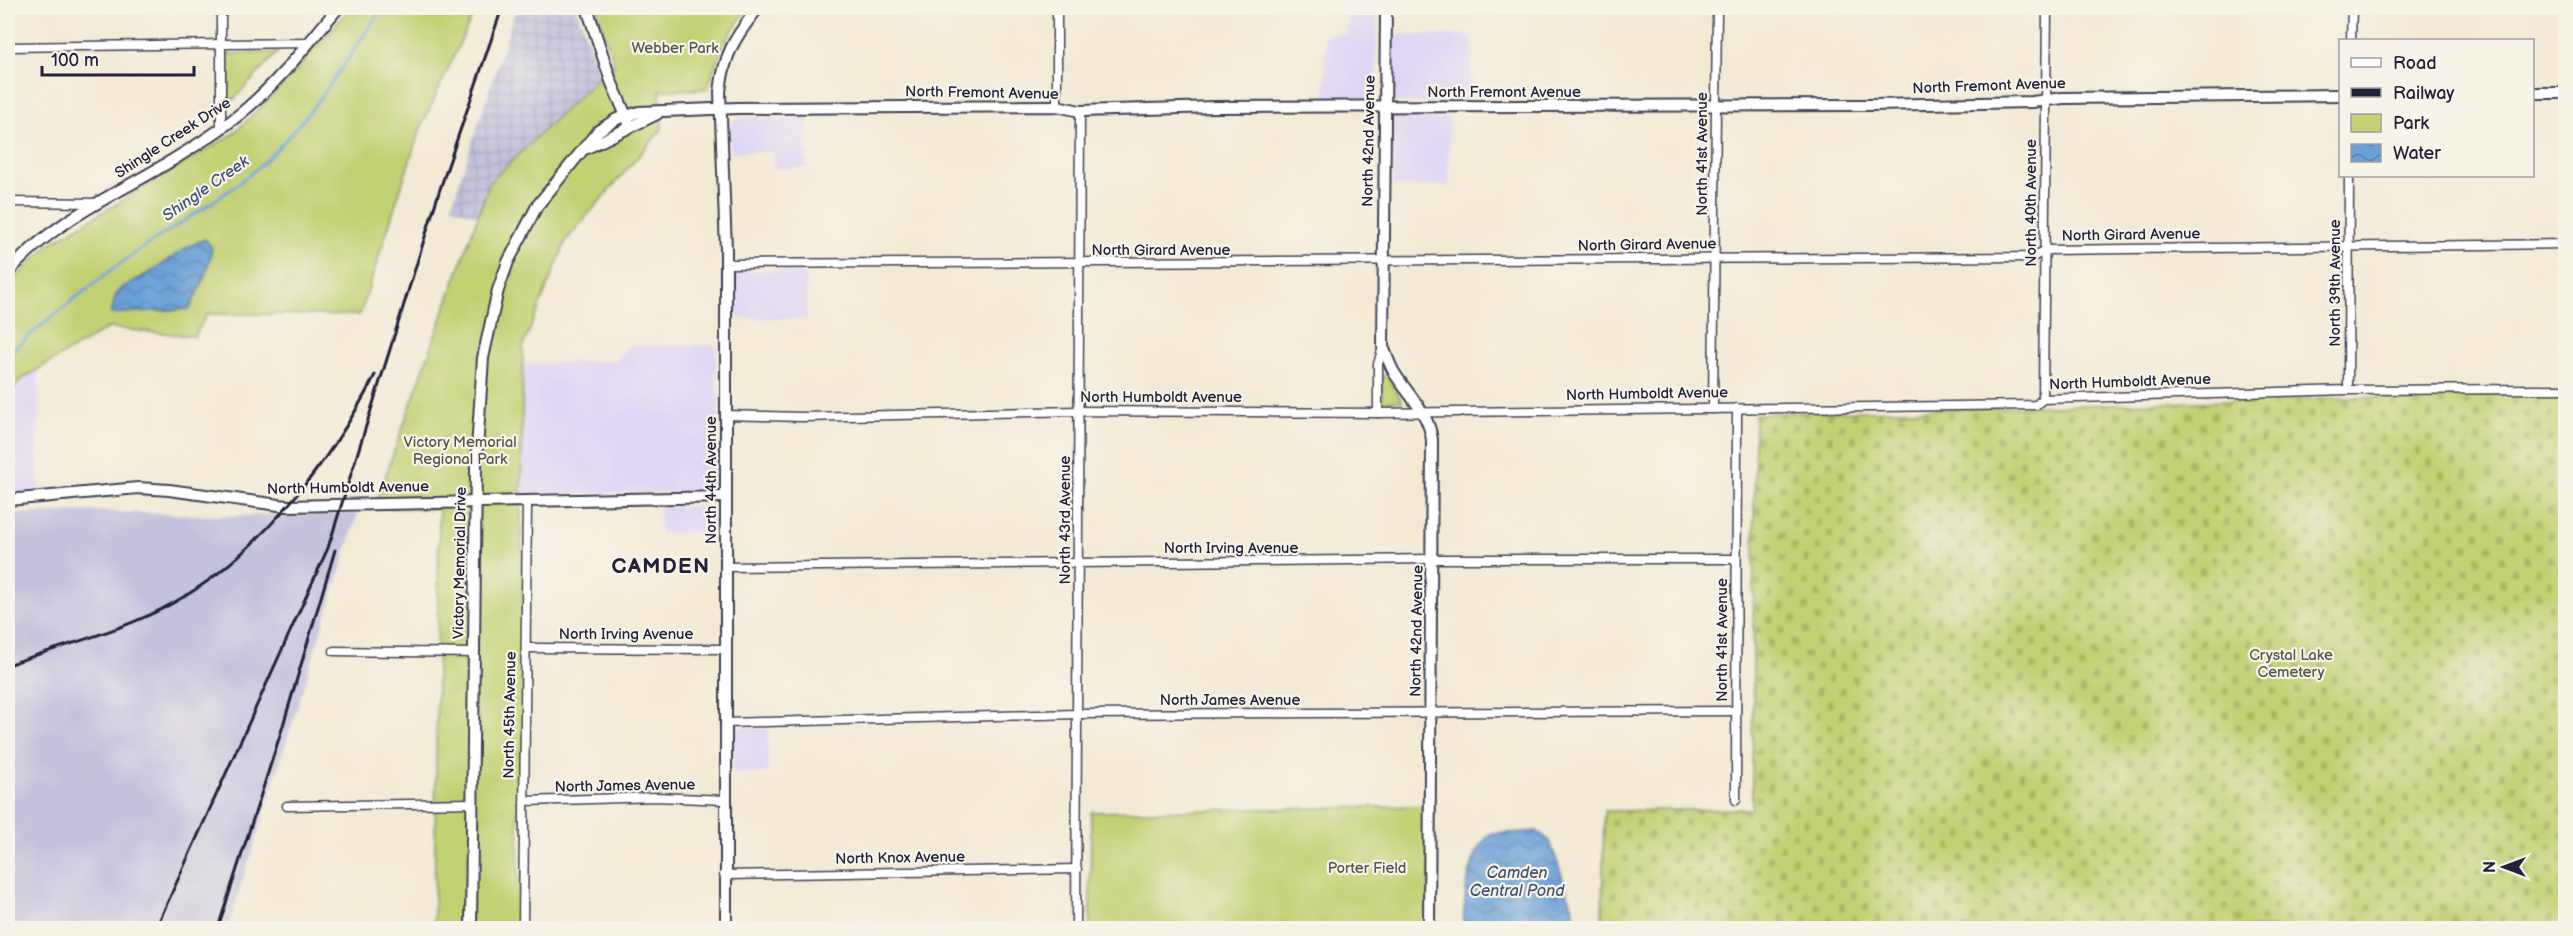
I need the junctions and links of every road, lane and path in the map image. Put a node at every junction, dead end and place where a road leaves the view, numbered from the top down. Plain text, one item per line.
1 (221, 8) edge
2 (338, 8) edge
3 (587, 8) edge
4 (758, 8) edge
5 (1057, 8) edge
6 (1386, 8) edge
7 (1717, 8) edge
8 (2047, 8) edge
9 (2352, 8) edge
10 (2351, 39) edge
11 (221, 43) junction
12 (309, 43) junction
13 (8, 47) edge
14 (2534, 93) edge
15 (2565, 93) edge
16 (2339, 95) edge
17 (2046, 101) junction
18 (1057, 106) junction
19 (1716, 106) junction
20 (1385, 107) junction
21 (720, 108) junction
22 (667, 110) joint
23 (1080, 111) junction
24 (628, 120) junction
25 (221, 127) junction
26 (2349, 177) edge
27 (8, 202) edge
28 (98, 203) junction
29 (2565, 244) edge
30 (2349, 246) junction
31 (2045, 250) junction
32 (1714, 258) junction
33 (1383, 261) junction
34 (1080, 263) junction
35 (726, 264) junction
36 (8, 273) edge
37 (1383, 347) junction
38 (2565, 389) edge
39 (2348, 390) junction
40 (2043, 399) junction
41 (1737, 408) junction
42 (1713, 409) junction
43 (1079, 411) junction
44 (1378, 412) junction
45 (1423, 412) junction
46 (726, 415) junction
47 (726, 497) junction
48 (8, 500) edge
49 (476, 502) junction
50 (527, 502) junction
51 (1736, 559) junction
52 (1432, 560) junction
53 (1078, 562) junction
54 (726, 567) junction
55 (526, 648) junction
56 (725, 649) junction
57 (334, 651) dead end
58 (474, 653) junction
59 (1736, 711) junction
60 (1431, 712) junction
61 (1078, 714) junction
62 (725, 723) junction
63 (725, 800) junction
64 (1736, 800) dead end
65 (525, 801) junction
66 (473, 803) junction
67 (286, 806) dead end
68 (1077, 869) junction
69 (724, 875) junction
70 (471, 928) edge
71 (523, 928) edge
72 (726, 928) edge
73 (1076, 928) edge
74 (1429, 928) edge

1 - 11 street
2 - 12 street, Shingle Creek Drive
3 - 24 street
4 - 21 street, North 44th Avenue
5 - 18 street
6 - 20 street, North 42nd Avenue
7 - 19 street, North 41st Avenue
8 - 17 street, North 40th Avenue
9 - 10 street
11 - 12 street
11 - 13 street
11 - 25 street
12 - 25 street, Shingle Creek Drive
14 - 15 street
16 - 17 street, North Fremont Avenue
17 - 19 street, North Fremont Avenue
17 - 31 street, North 40th Avenue
18 - 21 street, North Fremont Avenue
18 - 23 street, North Fremont Avenue
19 - 20 street, North Fremont Avenue
19 - 32 street, North 41st Avenue
20 - 23 street, North Fremont Avenue
20 - 33 street, North 42nd Avenue
21 - 22 street, North Fremont Avenue
21 - 35 street, North 44th Avenue
22 - 24 street, Victory Memorial Drive
23 - 34 street, North 43rd Avenue
24 - 49 street, Victory Memorial Drive
25 - 28 street, Shingle Creek Drive
26 - 30 street, North 39th Avenue
27 - 28 street
28 - 36 street, Shingle Creek Drive
29 - 30 street, North Girard Avenue
30 - 31 street, North Girard Avenue
30 - 39 street, North 39th Avenue
31 - 32 street, North Girard Avenue
31 - 40 street, North 40th Avenue
32 - 33 street, North Girard Avenue
32 - 42 street, North 41st Avenue
33 - 34 street, North Girard Avenue
33 - 37 street, North 42nd Avenue
34 - 35 street, North Girard Avenue
34 - 43 street, North 43rd Avenue
35 - 46 street, North 44th Avenue
37 - 44 street, North 42nd Avenue
37 - 45 street, North 42nd Avenue
38 - 39 street, North Humboldt Avenue
39 - 40 street, North Humboldt Avenue
40 - 41 street, North Humboldt Avenue
41 - 42 street, North Humboldt Avenue
41 - 51 street, North 41st Avenue
42 - 45 street, North Humboldt Avenue
43 - 44 street, North Humboldt Avenue
43 - 46 street, North Humboldt Avenue
43 - 53 street, North 43rd Avenue
44 - 45 street, North Humboldt Avenue
45 - 52 street, North 42nd Avenue
46 - 47 street, North 44th Avenue
47 - 50 street, North Humboldt Avenue
47 - 54 street, North 44th Avenue
48 - 49 street, North Humboldt Avenue
49 - 50 street, North Humboldt Avenue
49 - 58 street, Victory Memorial Drive
50 - 55 street, North 45th Avenue
51 - 52 street, North Irving Avenue
51 - 59 street, North 41st Avenue
52 - 53 street, North Irving Avenue
52 - 60 street, North 42nd Avenue
53 - 54 street, North Irving Avenue
53 - 61 street, North 43rd Avenue
54 - 56 street, North 44th Avenue
55 - 56 street, North Irving Avenue
55 - 65 street, North 45th Avenue
56 - 62 street, North 44th Avenue
57 - 58 street
58 - 66 street, Victory Memorial Drive
59 - 60 street, North James Avenue
59 - 64 street, North 41st Avenue
60 - 61 street, North James Avenue
60 - 74 street, North 42nd Avenue
61 - 62 street, North James Avenue
61 - 68 street, North 43rd Avenue
62 - 63 street, North 44th Avenue
63 - 65 street, North James Avenue
63 - 69 street, North 44th Avenue
65 - 71 street, North 45th Avenue
66 - 67 street
66 - 70 street, Victory Memorial Drive
68 - 69 street, North Knox Avenue
68 - 73 street, North 43rd Avenue
69 - 72 street, North 44th Avenue

